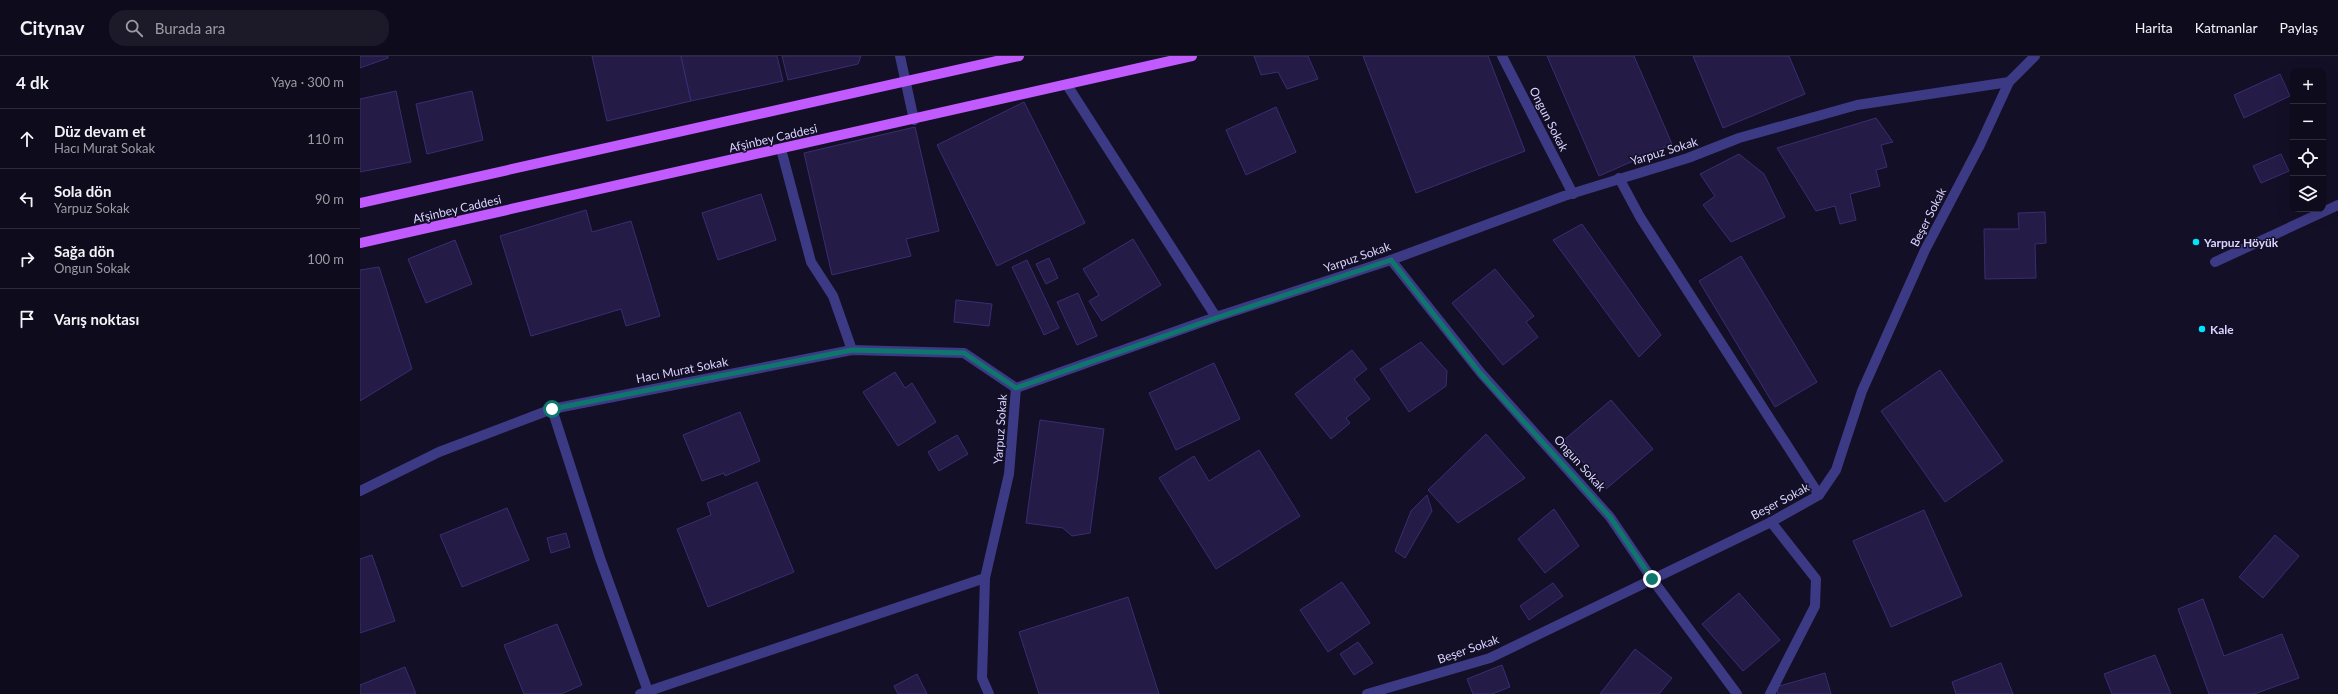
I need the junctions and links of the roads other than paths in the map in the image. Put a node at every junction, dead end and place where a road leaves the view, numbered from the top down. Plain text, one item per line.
1 (900, 56) edge
2 (1019, 56) edge
3 (1192, 56) edge
4 (1502, 56) edge
5 (2035, 56) edge
6 (906, 82) junction
7 (2009, 82) junction
8 (1067, 85) junction
9 (914, 120) junction
10 (781, 150) junction
11 (1619, 178) junction
12 (1573, 194) junction
13 (360, 203) edge
14 (2338, 205) edge
15 (360, 243) edge
16 (1391, 260) junction
17 (2215, 262) dead end
18 (1216, 318) junction
19 (852, 350) junction
20 (1016, 388) junction
21 (552, 409) junction
22 (360, 492) edge
23 (1819, 495) junction
24 (1771, 522) junction
25 (985, 578) junction
26 (1652, 579) junction
27 (645, 693) edge
28 (989, 694) edge
29 (1367, 694) edge
30 (1737, 694) edge
31 (1770, 694) edge

1 - 6 street
2 - 6 main road, Afşinbey Caddesi
3 - 8 main road, Afşinbey Caddesi
4 - 12 street, Ongun Sokak
5 - 7 street, Beşer Sokak
6 - 9 street
6 - 13 main road, Afşinbey Caddesi
7 - 11 street, Yarpuz Sokak
7 - 23 street, Beşer Sokak
8 - 9 main road, Afşinbey Caddesi
8 - 18 street
9 - 10 main road, Afşinbey Caddesi
10 - 15 main road, Afşinbey Caddesi
10 - 19 street
11 - 12 street, Yarpuz Sokak
11 - 23 street
12 - 16 street, Yarpuz Sokak
14 - 17 street
16 - 18 street, Yarpuz Sokak
16 - 26 street, Ongun Sokak
18 - 20 street, Yarpuz Sokak
19 - 20 street, Hacı Murat Sokak
19 - 21 street, Hacı Murat Sokak
20 - 25 street, Yarpuz Sokak
21 - 22 street, Hacı Murat Sokak
21 - 27 street
23 - 24 street, Beşer Sokak
24 - 26 street, Beşer Sokak
24 - 31 street
25 - 27 street
25 - 28 street, Yarpuz Sokak
26 - 29 street, Beşer Sokak
26 - 30 street, Ongun Sokak

